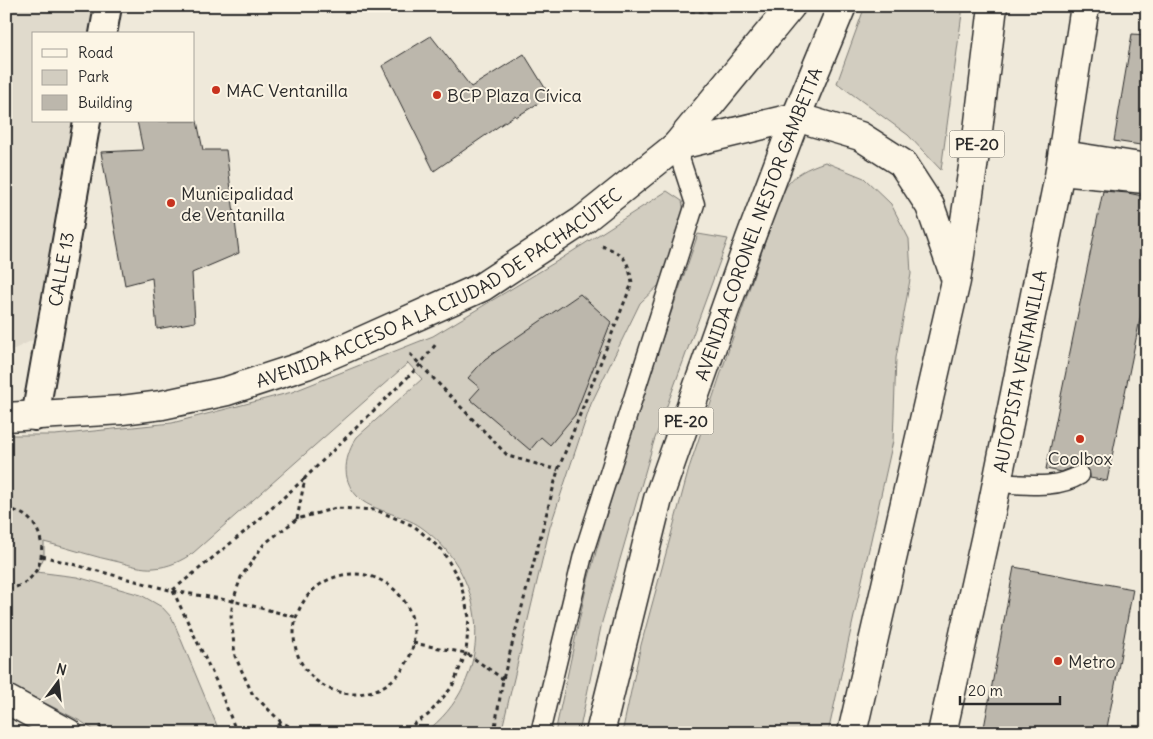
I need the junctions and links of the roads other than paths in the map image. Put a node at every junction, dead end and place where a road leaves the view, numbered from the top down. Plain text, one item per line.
1 (108, 6) edge
2 (791, 6) edge
3 (842, 6) edge
4 (993, 6) edge
5 (1085, 6) edge
6 (103, 32) edge
7 (796, 117) junction
8 (87, 122) edge
9 (676, 146) junction
10 (1061, 166) junction
11 (1147, 168) edge
12 (1147, 187) edge
13 (956, 281) junction
14 (6, 417) edge
15 (35, 417) junction
16 (1080, 475) dead end
17 (997, 483) junction
18 (6, 699) edge
19 (68, 733) edge
20 (540, 733) edge
21 (600, 733) edge
22 (852, 733) edge
23 (942, 733) edge

1 - 6 street
2 - 9 main road, AVENIDA ACCESO A LA CIUDAD DE PACHACÚTEC
3 - 7 main road, AVENIDA CORONEL NESTOR GAMBETTA / PE-20
4 - 13 main road, PE-20
5 - 10 main road, AUTOPISTA VENTANILLA
7 - 9 main road
7 - 13 main road
7 - 21 main road, AVENIDA CORONEL NESTOR GAMBETTA / PE-20
8 - 15 street, CALLE 13
9 - 15 main road, AVENIDA ACCESO A LA CIUDAD DE PACHACÚTEC
9 - 20 lane
10 - 11 main road
10 - 12 lane
10 - 17 main road, AUTOPISTA VENTANILLA
13 - 22 main road, PE-20
14 - 15 main road, AVENIDA ACCESO A LA CIUDAD DE PACHACÚTEC
16 - 17 lane
17 - 23 main road, AUTOPISTA VENTANILLA
18 - 19 main road

